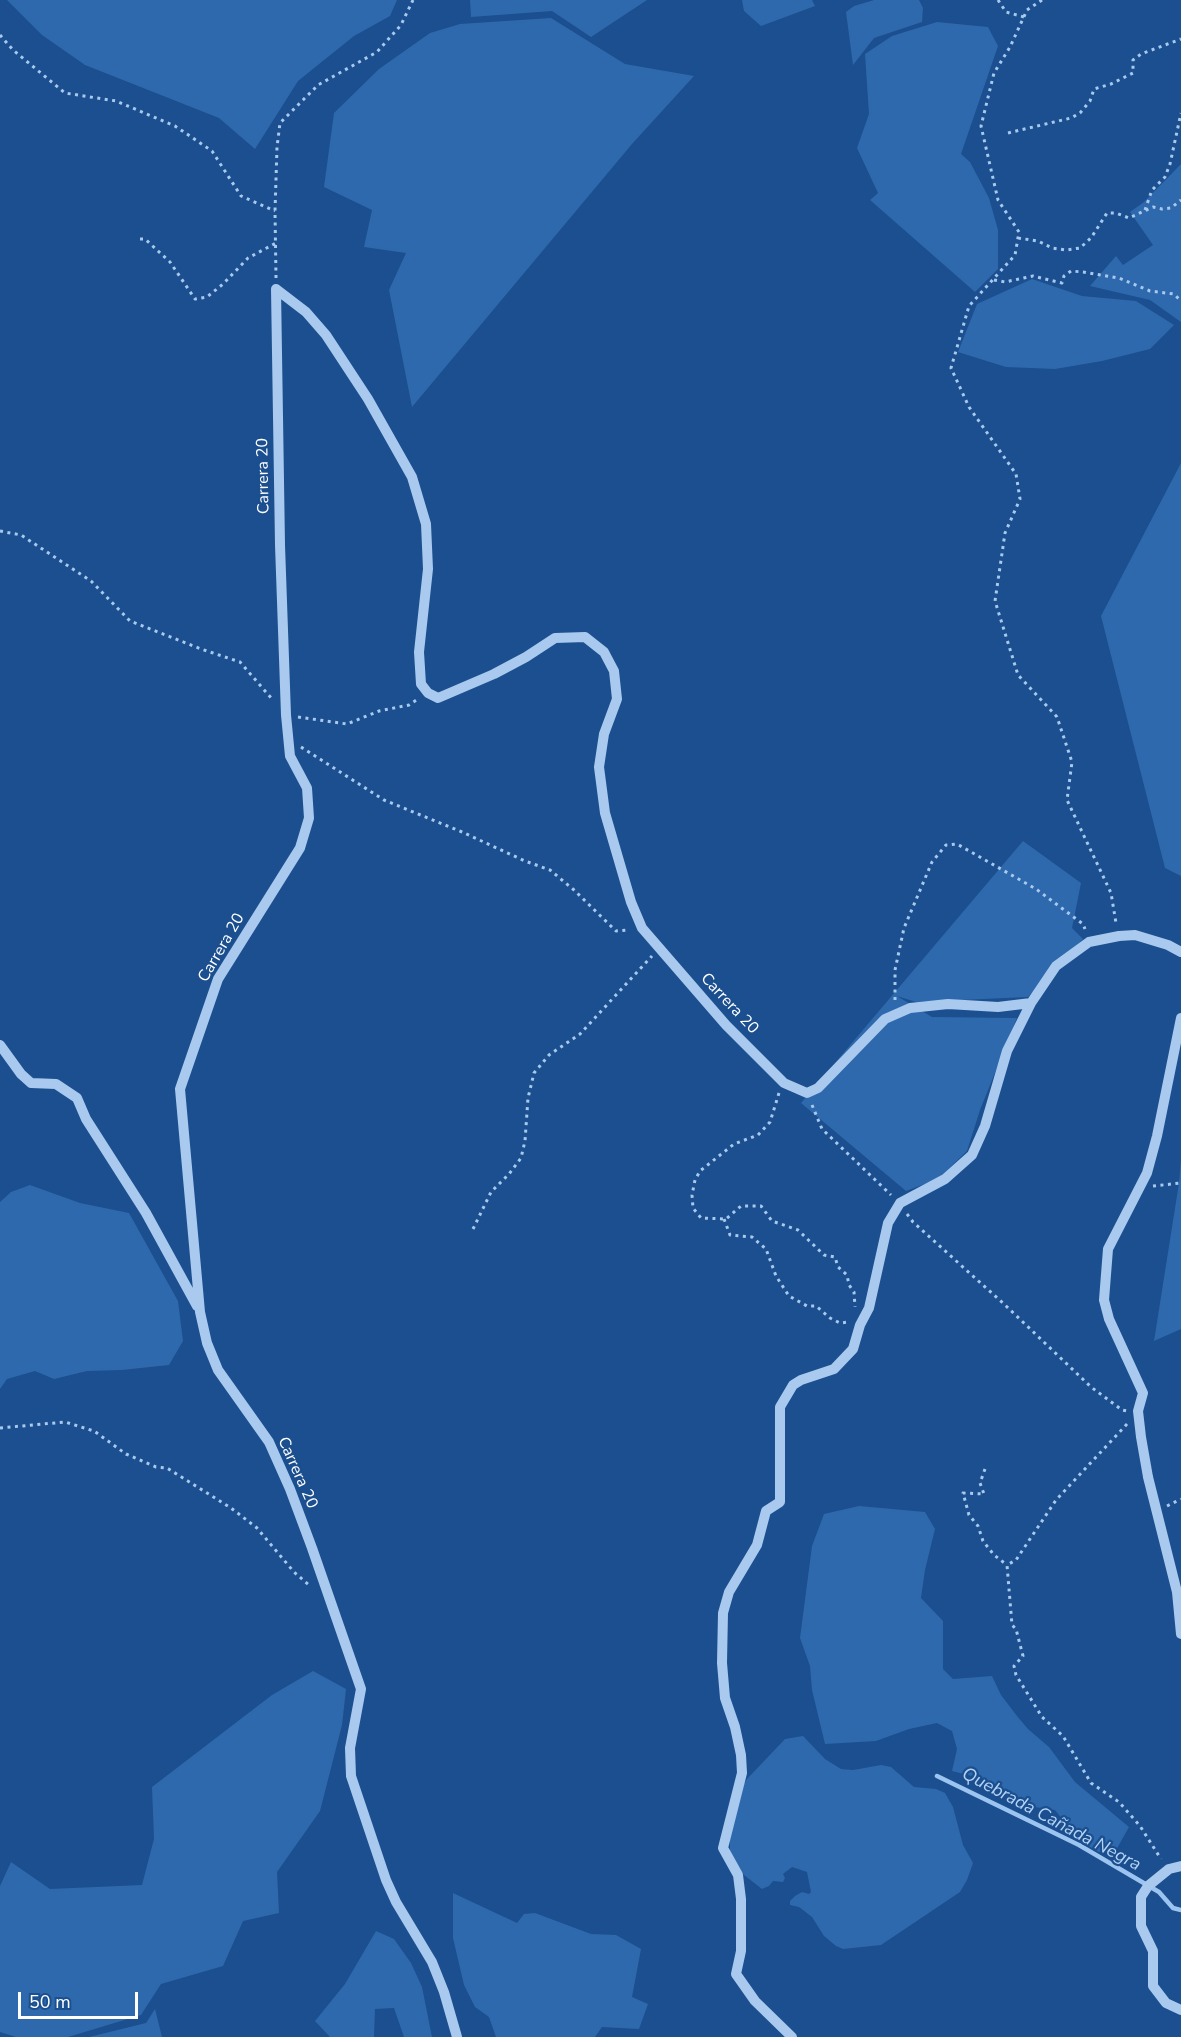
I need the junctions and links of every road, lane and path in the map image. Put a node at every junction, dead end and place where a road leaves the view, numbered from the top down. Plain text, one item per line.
1 (413, 0) edge
2 (998, 0) edge
3 (1042, 0) edge
4 (1024, 17) junction
5 (0, 35) edge
6 (1181, 39) edge
7 (1181, 113) edge
8 (1008, 133) dead end
9 (1181, 200) edge
10 (1145, 210) junction
11 (275, 211) junction
12 (1018, 238) junction
13 (140, 239) dead end
14 (276, 243) junction
15 (993, 279) junction
16 (276, 289) junction
17 (1181, 301) edge
18 (0, 531) edge
19 (428, 693) junction
20 (286, 715) junction
21 (288, 739) junction
22 (642, 928) junction
23 (1119, 936) junction
24 (1091, 941) junction
25 (659, 949) junction
26 (1181, 952) edge
27 (1031, 1003) junction
28 (896, 1014) junction
29 (1181, 1018) edge
30 (0, 1045) edge
31 (784, 1083) junction
32 (807, 1093) junction
33 (1142, 1181) junction
34 (1181, 1183) edge
35 (900, 1203) junction
36 (724, 1219) junction
37 (473, 1229) dead end
38 (200, 1312) junction
39 (858, 1323) junction
40 (1138, 1411) junction
41 (0, 1428) edge
42 (985, 1470) dead end
43 (1007, 1565) junction
44 (330, 1604) junction
45 (1181, 1634) edge
46 (1181, 1866) edge
47 (1169, 1869) junction
48 (1181, 2010) edge
49 (457, 2037) edge
50 (792, 2037) edge

1 - 11 path
2 - 4 path
3 - 4 path
4 - 12 path
5 - 11 path
6 - 8 path
7 - 10 path
9 - 10 path
10 - 12 path
11 - 14 path
12 - 15 path
13 - 14 path
14 - 16 path
15 - 17 path
15 - 23 path
16 - 19 street
16 - 20 street, Carrera 20
18 - 20 path
19 - 20 path
19 - 22 street, Carrera 20
20 - 21 street, Carrera 20
21 - 22 path
21 - 38 street, Carrera 20
22 - 25 street, Carrera 20
23 - 24 street
23 - 26 street
24 - 27 street
24 - 28 path
25 - 31 street, Carrera 20
25 - 37 path
27 - 28 street
27 - 35 street
28 - 32 street
29 - 33 street
30 - 38 street
31 - 32 street, Carrera 20
31 - 36 path
32 - 35 path
33 - 34 path
33 - 40 street
35 - 39 street
35 - 40 path
36 - 39 path
36 - 39 path
38 - 44 street, Carrera 20
39 - 50 street
40 - 43 path
40 - 45 street
41 - 44 path
42 - 43 path
43 - 47 path
44 - 49 street, Carrera 20
46 - 47 street
47 - 48 street

